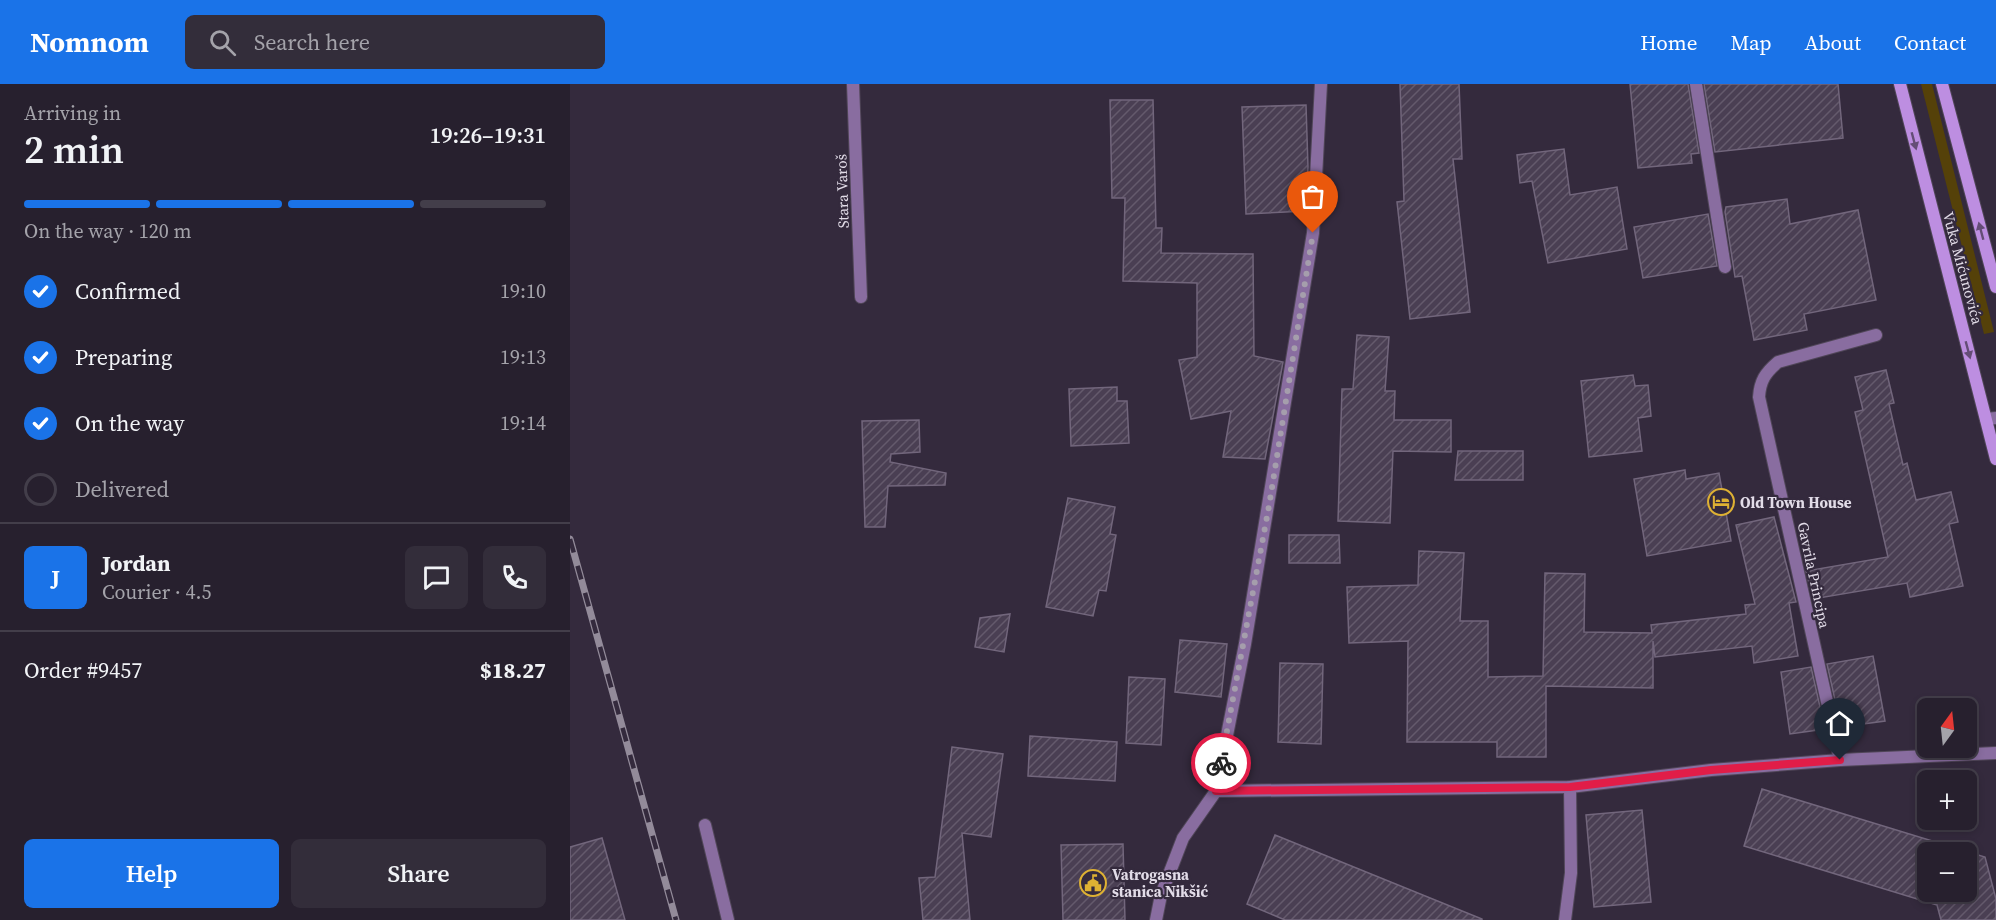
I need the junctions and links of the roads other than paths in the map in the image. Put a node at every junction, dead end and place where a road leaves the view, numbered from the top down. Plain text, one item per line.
1 (853, 84) edge
2 (1321, 84) edge
3 (1696, 84) edge
4 (1900, 84) edge
5 (1942, 84) edge
6 (1725, 267) dead end
7 (1996, 287) edge
8 (861, 297) dead end
9 (1876, 335) dead end
10 (1991, 419) edge
11 (1996, 459) edge
12 (1996, 753) edge
13 (1840, 760) junction
14 (1570, 787) junction
15 (1216, 791) junction
16 (705, 825) dead end
17 (728, 920) edge
18 (1156, 920) edge
19 (1565, 920) edge

1 - 8 street, Stara Varoš
2 - 15 street
3 - 6 street
4 -> 10 main road, Vuka Mićunovića
7 -> 5 main road, Vuka Mićunovića
9 - 13 street, Gavrila Principa
10 - 11 main road, Vuka Mićunovića
12 - 13 street
13 - 14 street
14 - 15 street
14 - 19 street
15 - 18 street
16 - 17 street

